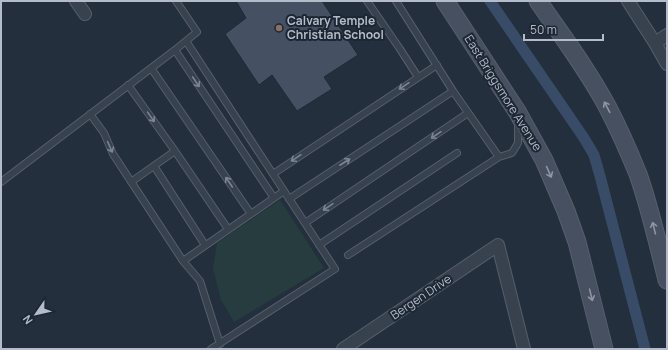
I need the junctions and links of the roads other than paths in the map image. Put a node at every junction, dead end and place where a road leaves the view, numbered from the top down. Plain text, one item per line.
1 (76, 1) edge
2 (176, 1) edge
3 (367, 1) edge
4 (396, 1) edge
5 (444, 1) edge
6 (538, 1) edge
7 (628, 1) edge
8 (85, 14) dead end
9 (667, 35) edge
10 (186, 41) junction
11 (655, 43) junction
12 (175, 50) junction
13 (667, 64) edge
14 (437, 65) junction
15 (151, 68) junction
16 (418, 77) junction
17 (128, 85) junction
18 (453, 91) junction
19 (468, 113) junction
20 (518, 113) junction
21 (90, 114) junction
22 (175, 151) junction
23 (458, 154) dead end
24 (499, 157) junction
25 (154, 166) junction
26 (272, 174) junction
27 (1, 182) edge
28 (131, 182) junction
29 (284, 191) junction
30 (274, 198) junction
31 (289, 199) junction
32 (251, 214) junction
33 (304, 223) junction
34 (228, 229) junction
35 (205, 245) junction
36 (319, 246) junction
37 (664, 254) edge
38 (348, 255) dead end
39 (183, 260) junction
40 (667, 280) edge
41 (220, 344) junction
42 (348, 348) edge
43 (211, 349) edge
44 (524, 349) edge
45 (604, 349) edge

1 - 8 street
2 - 10 lane
3 - 16 lane
4 - 14 lane
5 - 20 main road, East Briggsmore Avenue
37 -> 6 main road
7 - 11 street
9 - 11 street
10 - 12 lane
10 - 26 lane
11 - 13 street
12 - 15 lane
12 -> 30 lane
14 - 16 lane
14 - 18 lane
15 - 17 lane
32 -> 15 lane
16 -> 26 lane
17 - 21 lane
17 -> 22 lane
18 - 19 lane
31 -> 18 lane
19 - 24 lane
19 -> 33 lane
20 - 24 lane
20 -> 45 main road, East Briggsmore Avenue
21 - 27 lane
21 -> 28 lane
22 - 25 lane
22 - 34 lane
23 - 36 lane
24 - 38 lane
25 - 28 lane
25 - 35 lane
26 - 29 lane
28 - 39 lane
29 - 30 lane
29 - 31 lane
30 - 32 lane
31 - 33 lane
32 - 34 lane
33 - 36 lane
34 - 35 lane
35 - 39 lane
36 - 41 lane
37 - 40 main road
39 - 41 lane
41 - 43 lane
42 - 44 street, Bergen Drive

